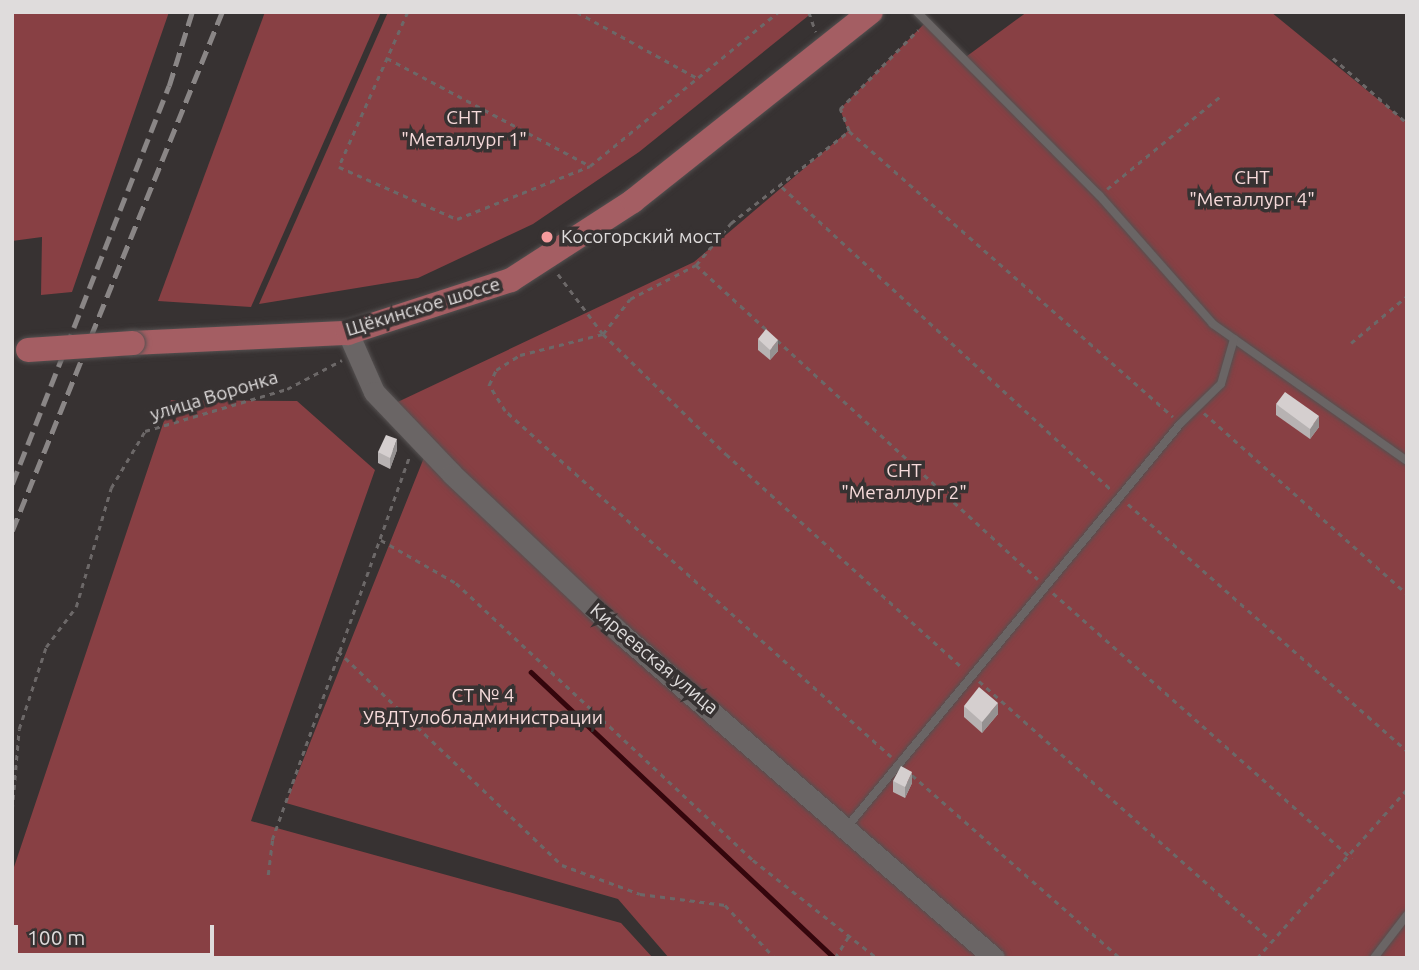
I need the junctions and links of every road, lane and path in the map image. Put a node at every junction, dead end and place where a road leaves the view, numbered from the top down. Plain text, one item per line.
1 (408, 12) edge
2 (577, 12) edge
3 (778, 12) edge
4 (871, 12) edge
5 (917, 12) edge
6 (926, 22) junction
7 (387, 58) junction
8 (1332, 58) dead end
9 (699, 79) junction
10 (1222, 95) dead end
11 (1407, 123) edge
12 (849, 131) junction
13 (590, 166) junction
14 (782, 187) junction
15 (1098, 195) junction
16 (549, 259) junction
17 (696, 265) junction
18 (1407, 296) edge
19 (603, 334) junction
20 (1234, 339) junction
21 (1351, 342) dead end
22 (351, 343) junction
23 (20, 350) edge
24 (1199, 409) junction
25 (1180, 424) junction
26 (416, 439) junction
27 (1407, 461) edge
28 (1119, 496) junction
29 (381, 540) junction
30 (1047, 587) junction
31 (1407, 594) edge
32 (338, 650) junction
33 (973, 676) junction
34 (1407, 751) edge
35 (901, 765) junction
36 (1407, 789) edge
37 (12, 810) edge
38 (846, 827) junction
39 (1352, 858) junction
40 (268, 875) dead end
41 (1407, 915) edge
42 (848, 936) junction
43 (1270, 939) junction
44 (775, 958) edge
45 (835, 958) edge
46 (877, 958) edge
47 (994, 958) edge
48 (1120, 958) edge
49 (1257, 958) edge
50 (1374, 958) edge

1 - 7 path
2 - 9 path
3 - 9 path
4 - 16 main road, Щёкинское шоссе
5 - 6 lane
6 - 12 path
6 - 15 lane
7 - 13 path
7 - 13 path
8 - 11 path
9 - 13 path
10 - 15 path
12 - 14 path
12 - 25 path
14 - 17 path
14 - 28 path
15 - 20 lane
16 - 19 path
16 - 22 main road, Щёкинское шоссе
17 - 19 path
17 - 30 path
18 - 21 path
19 - 33 path
19 - 35 path
20 - 24 lane
20 - 27 lane
22 - 23 main road, Щёкинское шоссе, bridge
22 - 26 street, Киреевская улица
22 - 37 path, улица Воронка
24 - 25 lane
24 - 31 path
25 - 28 lane
26 - 29 path
26 - 38 street, Киреевская улица
28 - 30 lane
28 - 34 path
29 - 32 path
29 - 42 path
30 - 33 lane
30 - 39 path
32 - 40 path
32 - 44 path
33 - 35 lane
33 - 43 path
35 - 38 lane
35 - 48 path
36 - 39 path
38 - 47 street, Киреевская улица
39 - 43 path
41 - 50 lane
42 - 45 path
42 - 46 path
43 - 49 path

